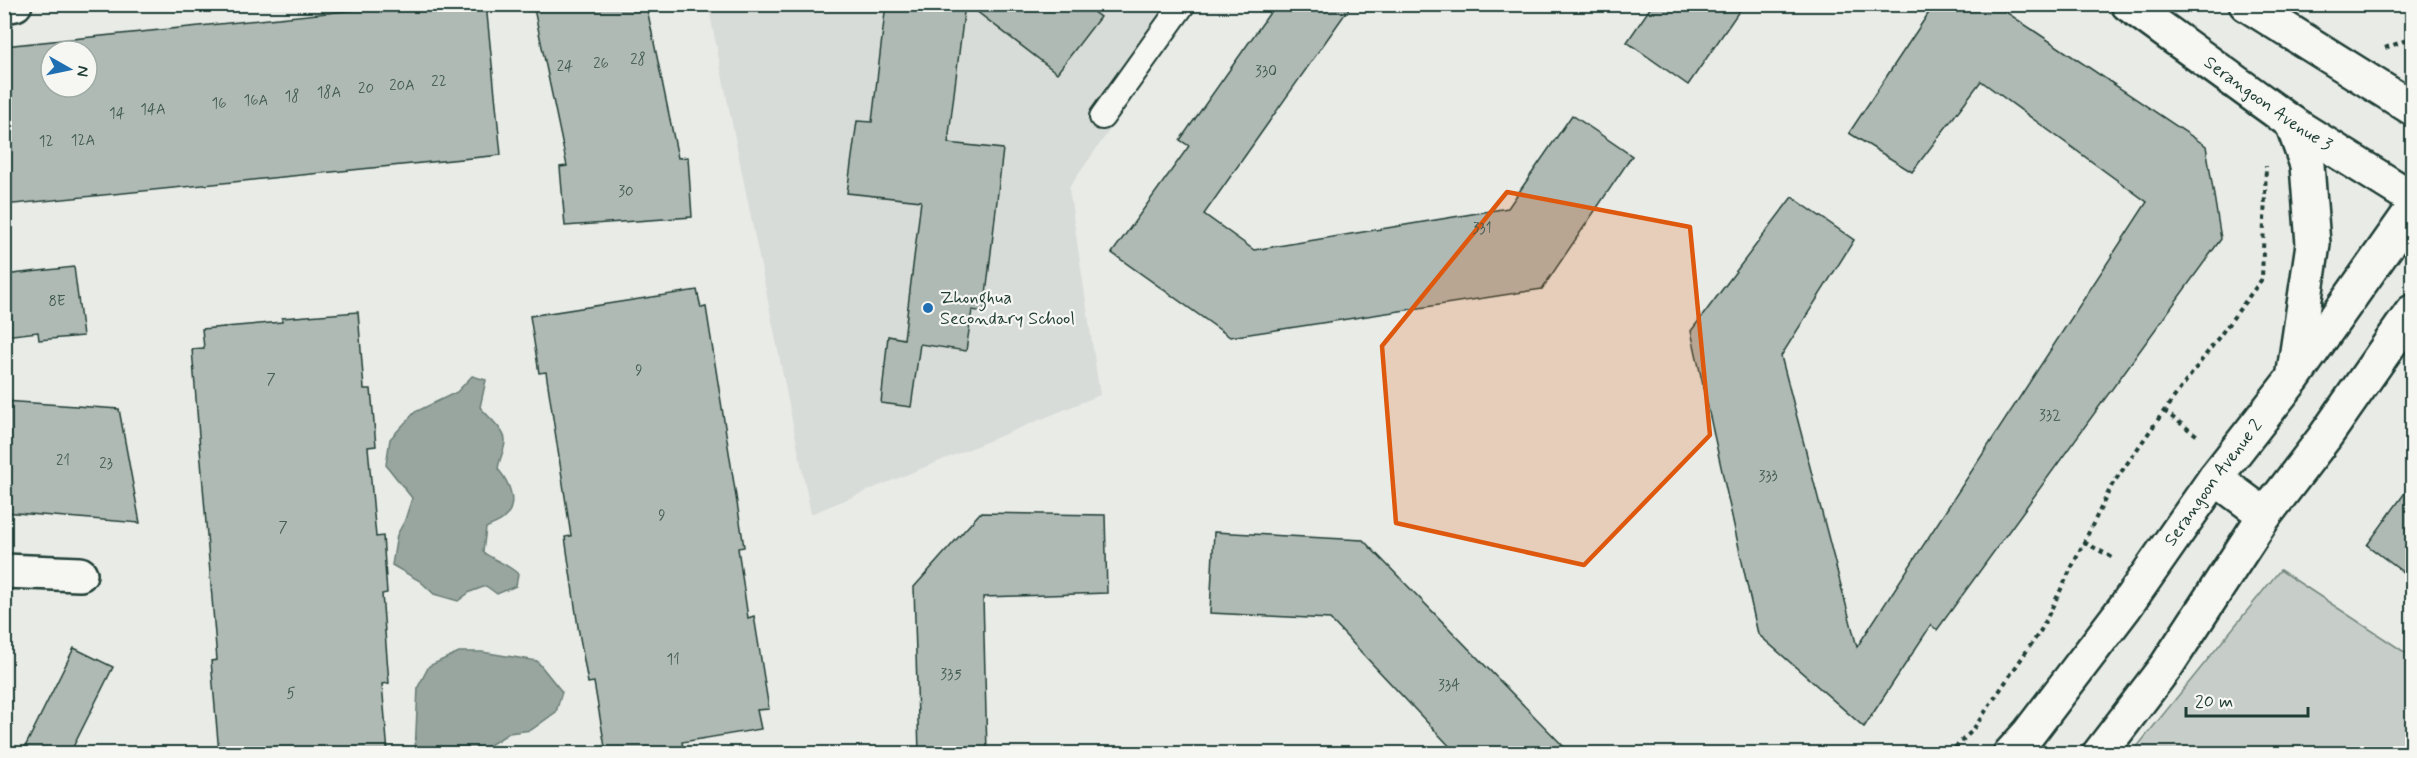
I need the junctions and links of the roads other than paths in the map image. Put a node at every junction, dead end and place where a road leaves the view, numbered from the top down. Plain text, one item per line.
1 (15, 4) edge
2 (1182, 4) edge
3 (2128, 4) edge
4 (2246, 4) edge
5 (4, 6) edge
6 (2412, 108) edge
7 (1102, 117) dead end
8 (2292, 123) junction
9 (2412, 198) edge
10 (2412, 210) edge
11 (2412, 312) edge
12 (2294, 377) junction
13 (2222, 469) junction
14 (2265, 515) junction
15 (4, 571) edge
16 (80, 574) dead end
17 (2010, 753) edge
18 (2099, 753) edge

1 - 5 main road
2 - 7 lane
3 - 8 main road, Serangoon Avenue 3
4 - 6 main road
8 - 9 main road, Serangoon Avenue 3
8 - 12 main road
10 - 12 main road, Serangoon Avenue 2
11 - 14 main road
12 - 13 main road, Serangoon Avenue 2
13 - 14 main road
13 - 17 main road, Serangoon Avenue 2
14 - 18 main road
15 - 16 main road

